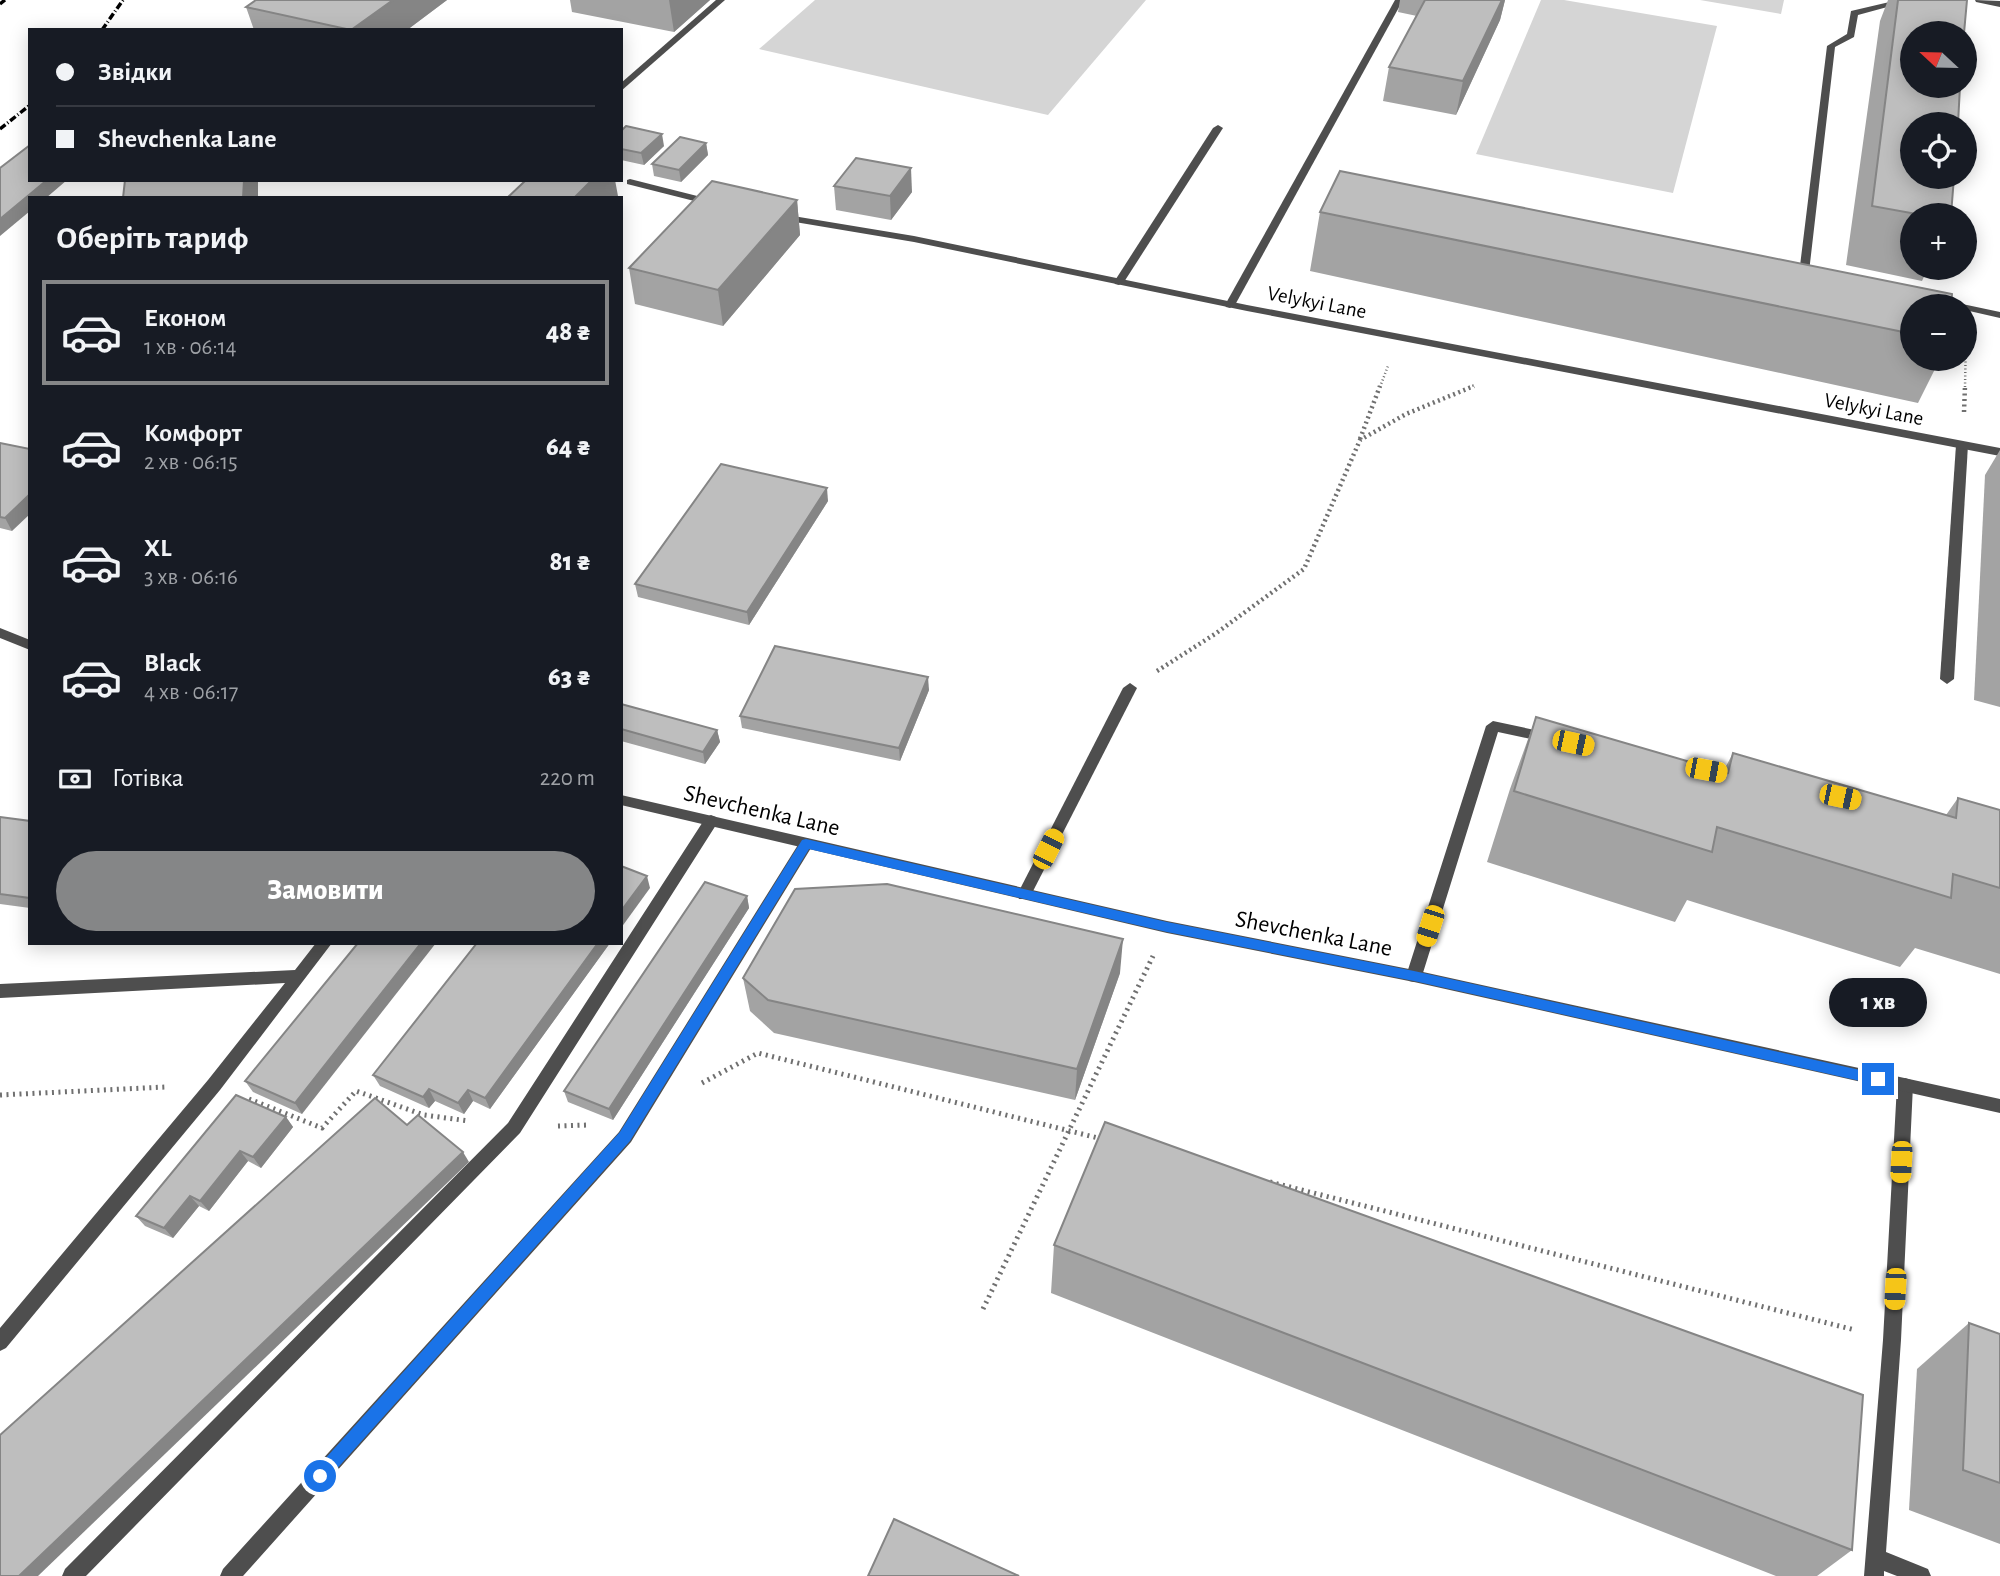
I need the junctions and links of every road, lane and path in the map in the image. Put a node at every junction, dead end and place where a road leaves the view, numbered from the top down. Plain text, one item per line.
1 (721, 0) edge
2 (1399, 0) edge
3 (1909, 0) edge
4 (1979, 0) edge
5 (2000, 4) edge
6 (623, 86) edge
7 (1218, 128) dead end
8 (629, 182) dead end
9 (722, 205) edge
10 (762, 213) edge
11 (1816, 276) edge
12 (1119, 282) junction
13 (1230, 305) junction
14 (1977, 310) edge
15 (2000, 315) edge
16 (1399, 337) junction
17 (1528, 362) junction
18 (1964, 371) edge
19 (1360, 440) junction
20 (1962, 445) junction
21 (2000, 452) edge
22 (0, 633) edge
23 (28, 644) edge
24 (1947, 679) dead end
25 (1130, 688) joint
26 (1562, 740) edge
27 (623, 800) edge
28 (711, 821) junction
29 (806, 844) junction
30 (1024, 895) junction
31 (1167, 927) junction
32 (323, 945) edge
33 (299, 976) junction
34 (1414, 976) junction
35 (0, 991) edge
36 (214, 1085) junction
37 (1905, 1085) junction
38 (697, 1086) dead end
39 (0, 1095) edge
40 (2000, 1106) edge
41 (636, 1118) junction
42 (514, 1128) junction
43 (1069, 1131) junction
44 (1104, 1140) edge
45 (1262, 1180) edge
46 (983, 1309) dead end
47 (1892, 1340) junction
48 (0, 1342) edge
49 (1874, 1567) edge
50 (72, 1576) edge
51 (230, 1576) edge
52 (1922, 1576) edge

1 - 6 street
2 - 13 street
3 - 11 street
4 - 5 street
7 - 12 street
8 - 9 street
10 - 12 street, Velykyi Lane
12 - 13 street, Velykyi Lane
13 - 16 street, Velykyi Lane
14 - 15 street
16 - 17 street, Velykyi Lane
16 - 19 path
17 - 19 path
17 - 20 street, Velykyi Lane
18 - 20 path
19 - 25 path
20 - 21 street, Velykyi Lane
20 - 24 street
22 - 23 street
25 - 30 street
26 - 34 street
27 - 28 street, Shevchenka Lane
28 - 29 street, Shevchenka Lane
28 - 42 street
29 - 30 street, Shevchenka Lane
29 - 41 street
30 - 31 street, Shevchenka Lane
31 - 34 street, Shevchenka Lane
31 - 43 path
32 - 33 street
33 - 35 street
33 - 36 street
34 - 37 street, Shevchenka Lane
36 - 39 path
36 - 42 path
36 - 48 street
37 - 40 street, Shevchenka Lane
37 - 47 street
38 - 43 path
41 - 42 path
41 - 51 street
42 - 50 street
43 - 44 path
43 - 46 path
45 - 47 path
47 - 49 street
49 - 52 street

